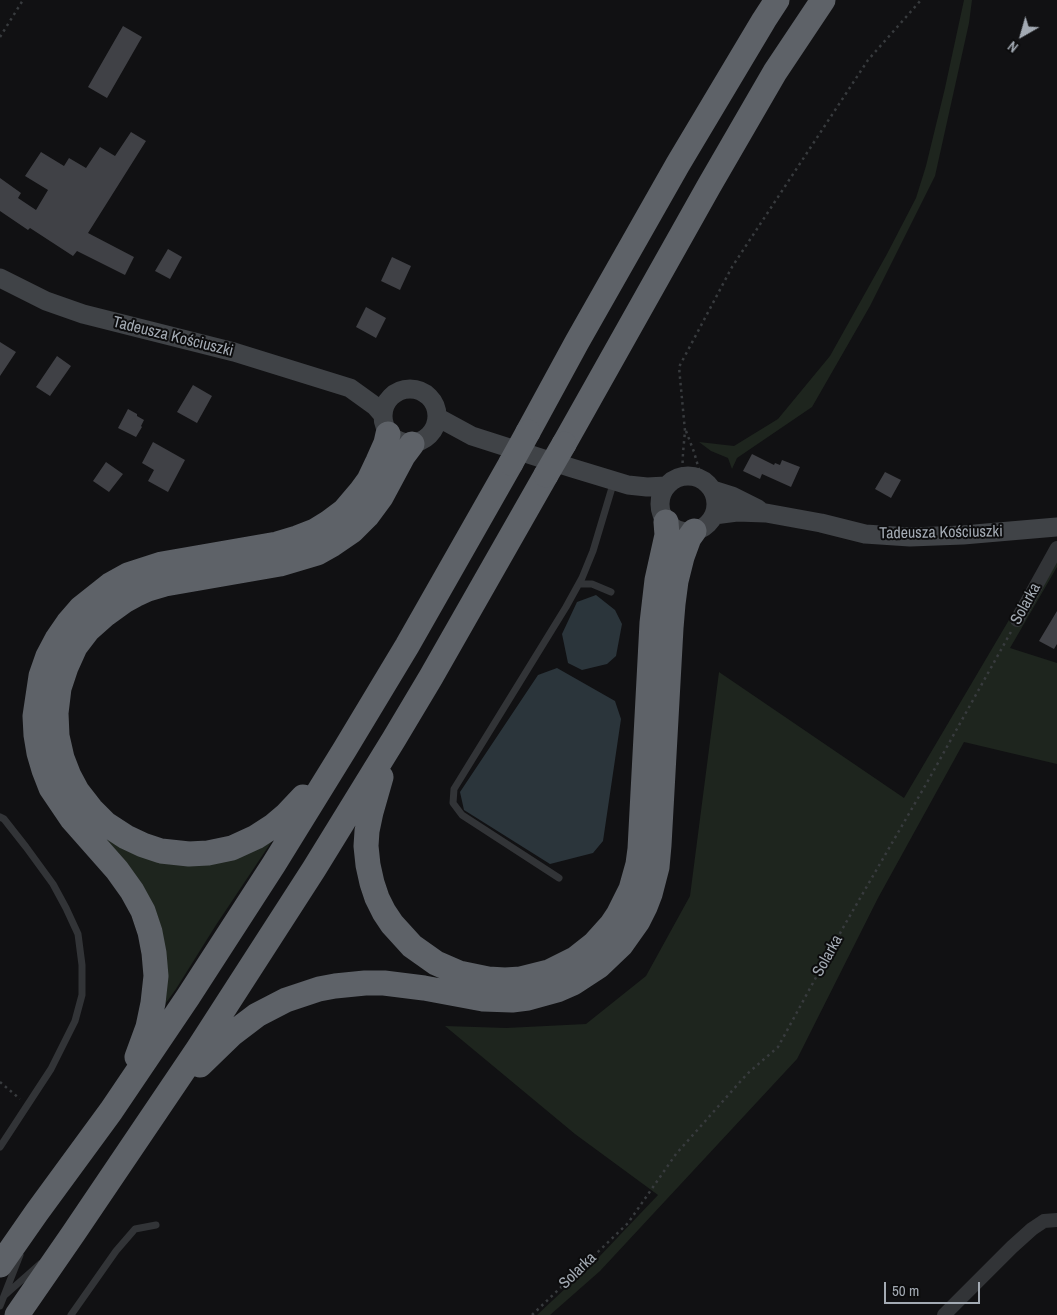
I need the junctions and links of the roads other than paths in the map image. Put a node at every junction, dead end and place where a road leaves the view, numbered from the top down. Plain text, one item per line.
1 (777, 0) edge
2 (823, 0) edge
3 (0, 278) edge
4 (350, 388) junction
5 (394, 393) junction
6 (385, 424) junction
7 (435, 424) junction
8 (412, 444) junction
9 (674, 481) junction
10 (621, 483) junction
11 (708, 485) junction
12 (663, 514) junction
13 (766, 514) junction
14 (714, 515) junction
15 (1057, 527) edge
16 (694, 531) junction
17 (1057, 548) edge
18 (579, 584) junction
19 (611, 592) dead end
20 (1017, 620) road end
21 (394, 739) junction
22 (345, 749) junction
23 (0, 817) edge
24 (559, 878) dead end
25 (111, 1111) junction
26 (152, 1116) junction
27 (0, 1147) edge
28 (36, 1212) junction
29 (1057, 1220) edge
30 (156, 1226) dead end
31 (26, 1240) dead end
32 (22, 1250) dead end
33 (0, 1265) edge
34 (7, 1304) edge
35 (0, 1306) edge
36 (71, 1315) edge
37 (944, 1315) edge

1 - 22 highway, bridge
2 - 21 highway, bridge
3 - 4 street, Tadeusza Kościuszki
4 - 5 street, Tadeusza Kościuszki
4 - 6 street, Tadeusza Kościuszki
5 - 6 street
5 - 7 street
6 - 8 street
6 - 25 highway
7 - 8 street
7 - 10 street
8 - 22 highway
9 - 10 street
9 - 11 street
9 - 12 street
10 - 12 street
10 - 18 lane
11 - 13 street, Tadeusza Kościuszki
11 - 14 street
12 - 16 street
12 - 21 highway
13 - 14 street, Tadeusza Kościuszki
13 - 15 street, Tadeusza Kościuszki
14 - 16 street
16 - 26 highway
17 - 20 street, Solarka
18 - 19 lane
18 - 24 lane
21 - 26 highway
22 - 25 highway
23 - 27 lane
25 - 28 highway
26 - 34 highway
28 - 31 lane
28 - 33 highway
29 - 37 street
30 - 36 lane
32 - 34 lane
34 - 35 lane

